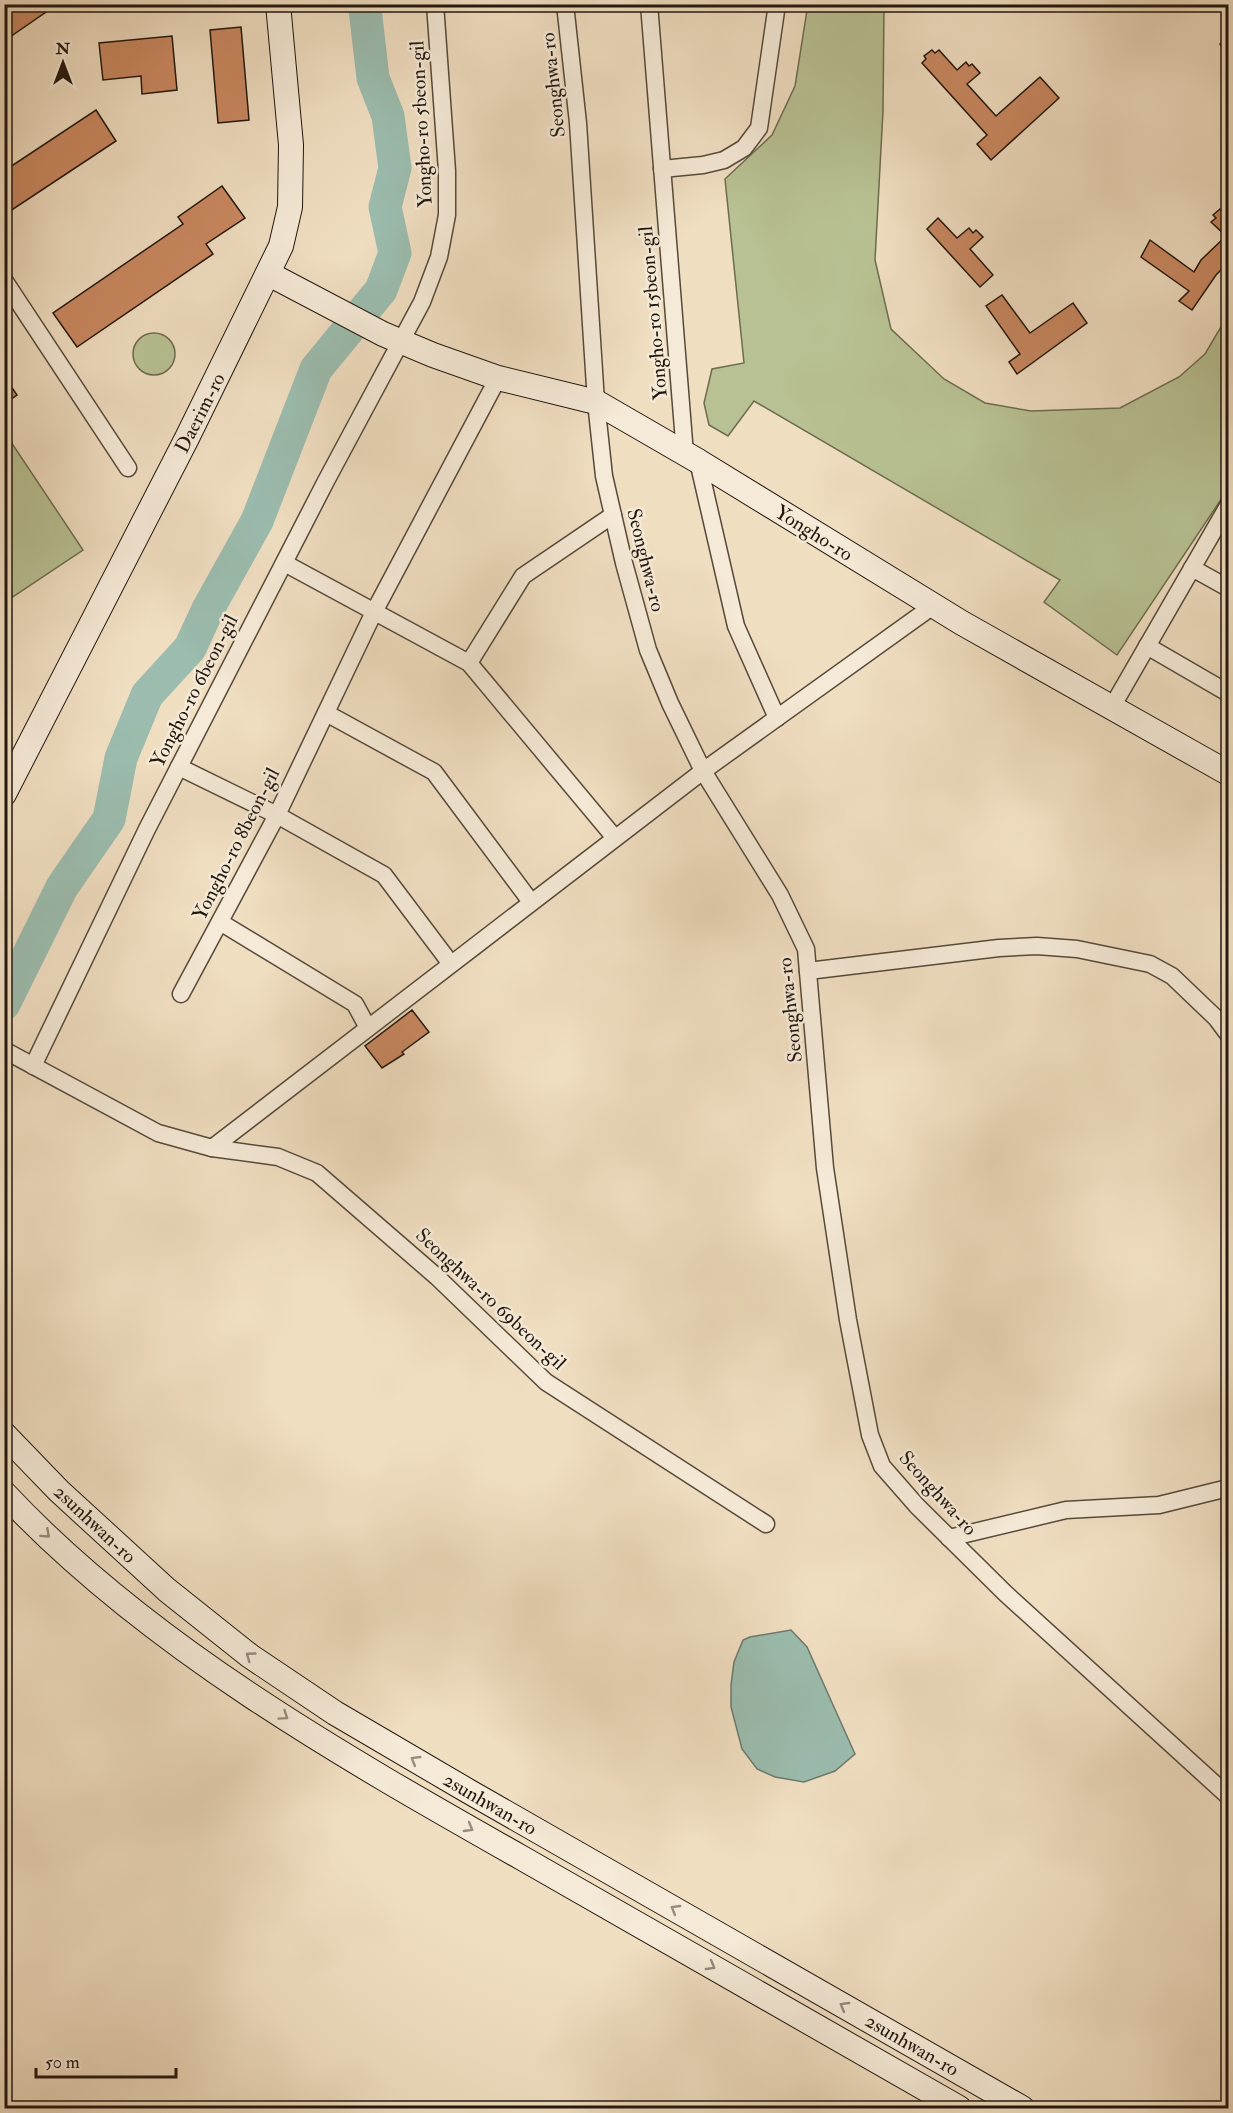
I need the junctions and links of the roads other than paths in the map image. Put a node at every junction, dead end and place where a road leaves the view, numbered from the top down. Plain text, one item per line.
1 (278, 4) edge
2 (435, 4) edge
3 (565, 4) edge
4 (649, 4) edge
5 (777, 4) edge
6 (662, 169) junction
7 (269, 274) junction
8 (4, 280) edge
9 (392, 337) junction
10 (498, 378) junction
11 (596, 402) junction
12 (691, 458) junction
13 (128, 468) dead end
14 (1228, 506) edge
15 (613, 515) junction
16 (288, 565) dead end
17 (1192, 568) junction
18 (1228, 588) edge
19 (933, 606) junction
20 (374, 612) junction
21 (1147, 646) junction
22 (469, 663) junction
23 (1228, 693) edge
24 (1112, 707) junction
25 (326, 712) junction
26 (777, 718) junction
27 (179, 767) junction
28 (703, 771) junction
29 (1228, 773) edge
30 (4, 795) edge
31 (277, 815) junction
32 (615, 838) junction
33 (531, 902) junction
34 (220, 922) junction
35 (451, 964) junction
36 (808, 971) junction
37 (181, 994) dead end
38 (368, 1028) junction
39 (1228, 1034) edge
40 (4, 1050) edge
41 (33, 1066) junction
42 (212, 1148) junction
43 (4, 1434) edge
44 (1228, 1488) edge
45 (4, 1493) edge
46 (766, 1524) dead end
47 (949, 1538) junction
48 (1228, 1796) edge
49 (960, 2109) edge
50 (1022, 2109) edge

1 - 7 street, Daerim-ro
2 - 9 street, Yongho-ro 5beon-gil
3 - 11 street, Seonghwa-ro
4 - 6 street, Yongho-ro 15beon-gil
5 - 6 street
6 - 12 street, Yongho-ro 15beon-gil
7 - 9 street, Yongho-ro
7 - 30 street, Daerim-ro
8 - 13 street
9 - 10 street, Yongho-ro
9 - 27 street, Yongho-ro 6beon-gil
10 - 11 street, Yongho-ro
10 - 20 street, Yongho-ro 8beon-gil
11 - 12 street, Yongho-ro
11 - 15 street, Seonghwa-ro
12 - 19 street, Yongho-ro
12 - 26 street, Yongho-ro 15beon-gil
14 - 17 street
15 - 22 street
15 - 28 street, Seonghwa-ro
16 - 20 street
17 - 18 street
17 - 21 street
19 - 24 street, Yongho-ro
19 - 26 street
20 - 22 street
20 - 25 street, Yongho-ro 8beon-gil
21 - 23 street
21 - 24 street
22 - 32 street
24 - 29 street, Yongho-ro
25 - 31 street, Yongho-ro 8beon-gil
25 - 33 street
26 - 28 street
27 - 31 street
27 - 41 street, Yongho-ro 6beon-gil
28 - 32 street
28 - 36 street, Seonghwa-ro
31 - 34 street, Yongho-ro 8beon-gil
31 - 35 street
32 - 33 street
33 - 35 street
34 - 37 street, Yongho-ro 8beon-gil
34 - 38 street
35 - 38 street
36 - 39 street
36 - 47 street, Seonghwa-ro
38 - 42 street
40 - 41 street, Seonghwa-ro 69beon-gil
41 - 42 street, Seonghwa-ro 69beon-gil
42 - 46 street, Seonghwa-ro 69beon-gil
50 -> 43 street, 2sunhwan-ro
44 - 47 street
45 -> 49 street, 2sunhwan-ro
47 - 48 street, Seonghwa-ro

